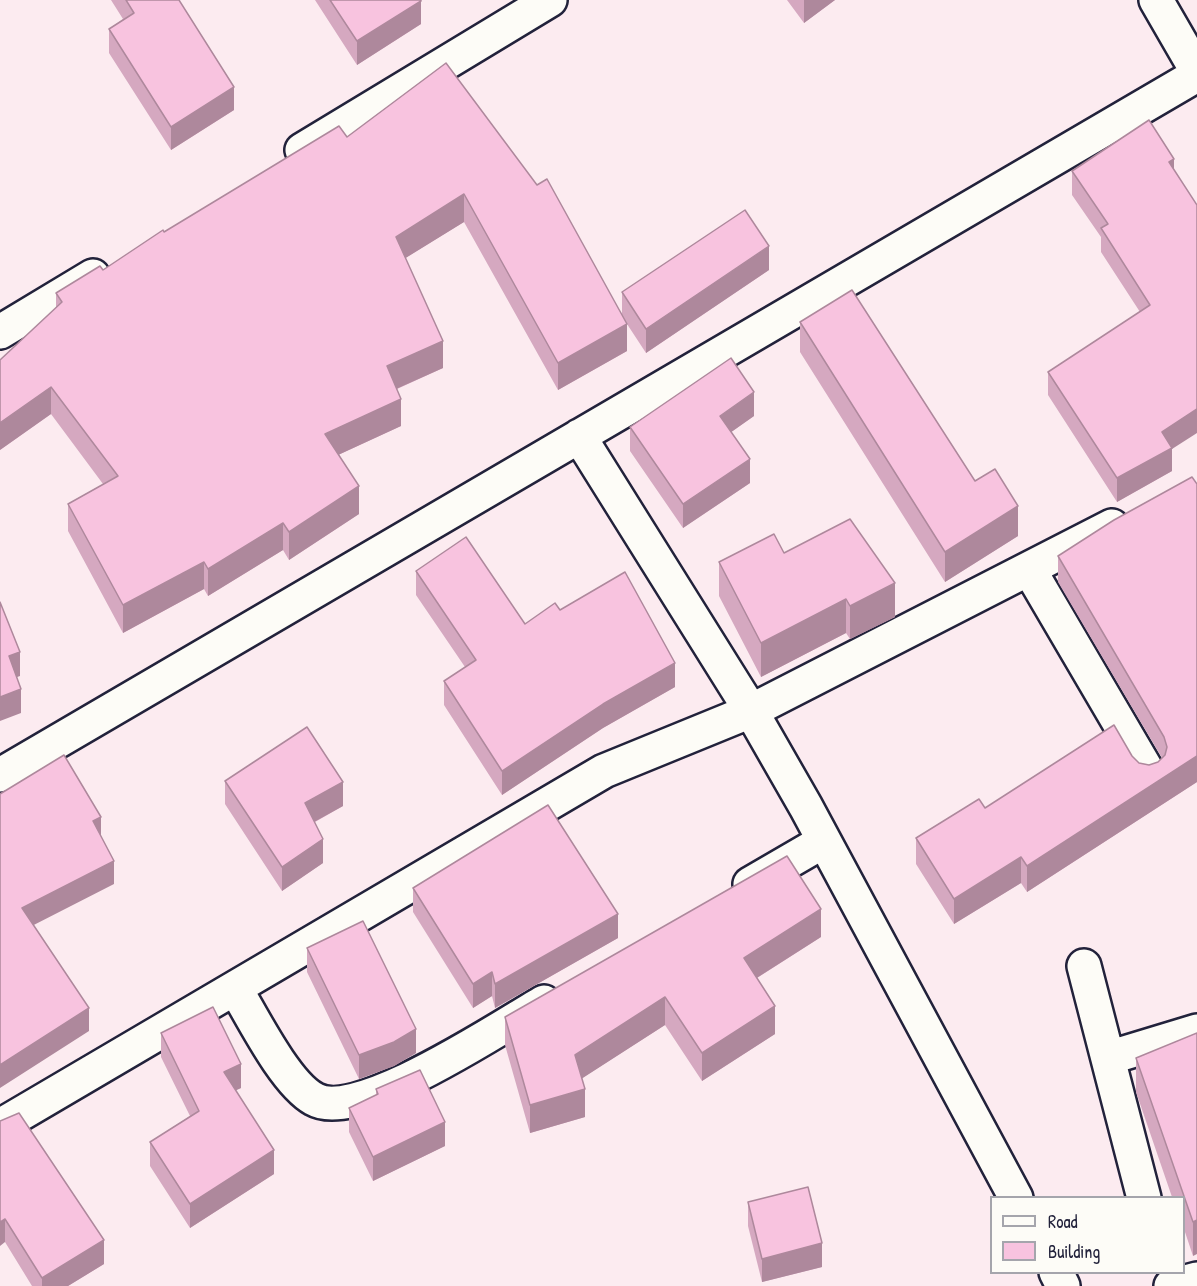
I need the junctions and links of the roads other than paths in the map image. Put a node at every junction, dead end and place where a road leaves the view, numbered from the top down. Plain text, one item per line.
1 (550, 0) edge
2 (1156, 0) edge
3 (516, 8) edge
4 (1197, 73) edge
5 (276, 165) edge
6 (123, 258) edge
7 (0, 332) edge
8 (579, 436) junction
9 (1135, 513) edge
10 (1029, 569) junction
11 (751, 711) junction
12 (1148, 772) edge
13 (0, 776) edge
14 (824, 841) junction
15 (721, 900) edge
16 (1084, 966) dead end
17 (235, 988) junction
18 (567, 989) edge
19 (1197, 1030) edge
20 (1107, 1058) junction
21 (0, 1126) edge
22 (1015, 1196) edge
23 (1144, 1196) edge
24 (1197, 1279) edge
25 (1169, 1286) edge

1 - 3 street
2 - 4 street
3 - 5 street
4 - 8 street
6 - 7 street
8 - 11 street
8 - 13 street
9 - 10 street
10 - 11 street
10 - 12 street
11 - 14 street
11 - 17 street
14 - 15 street
14 - 22 street
16 - 20 street
17 - 18 street
17 - 21 street
19 - 20 street
20 - 23 street
24 - 25 street

